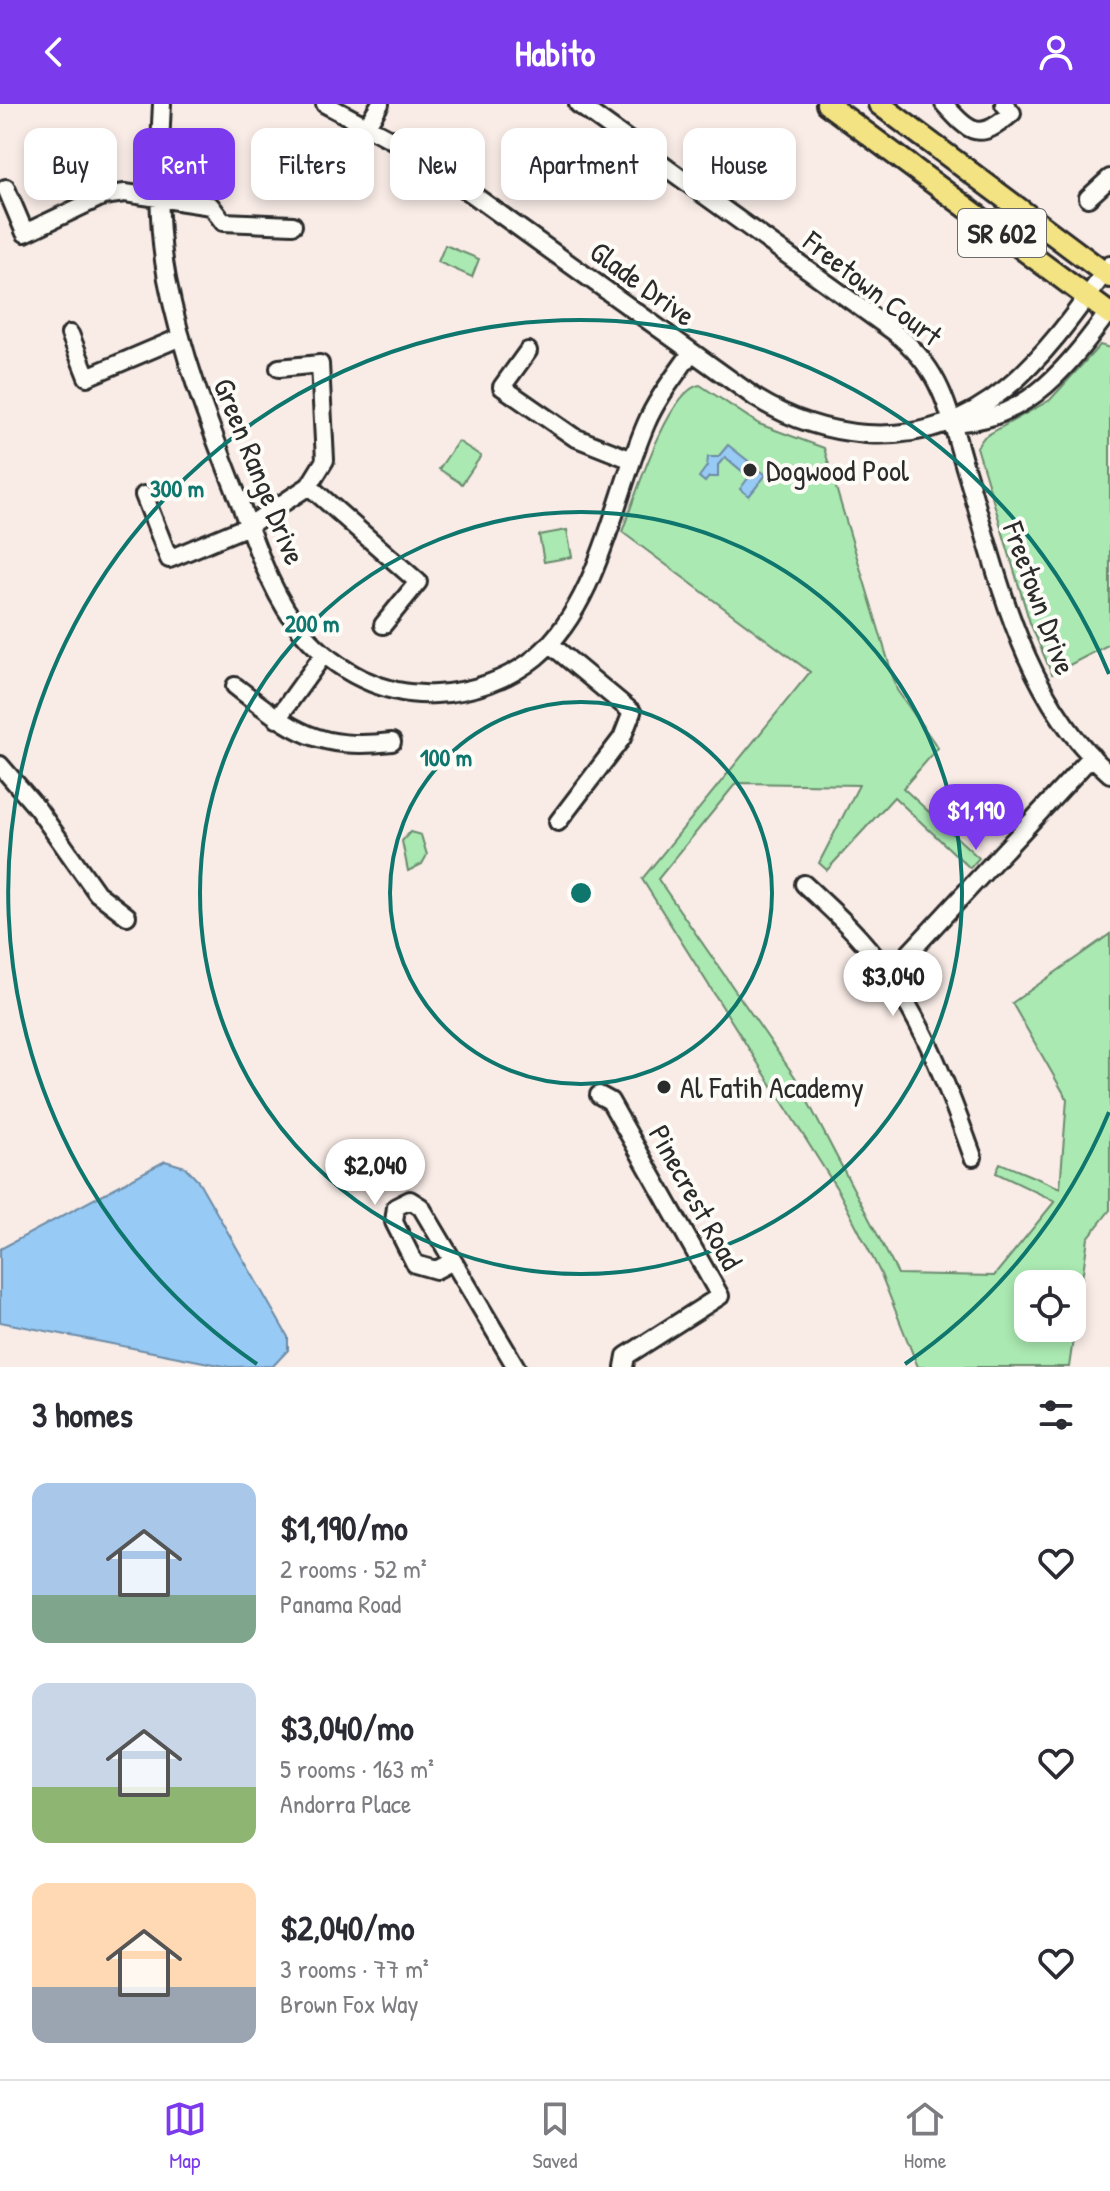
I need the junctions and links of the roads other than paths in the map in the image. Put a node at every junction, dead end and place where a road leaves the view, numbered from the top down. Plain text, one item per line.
1 (162, 104) edge
2 (325, 104) edge
3 (380, 104) edge
4 (578, 104) edge
5 (827, 104) edge
6 (879, 104) edge
7 (944, 104) edge
8 (1004, 104) edge
9 (368, 124) junction
10 (1110, 178) edge
11 (6, 188) dead end
12 (1088, 198) dead end
13 (159, 201) junction
14 (293, 225) dead end
15 (1108, 272) edge
16 (1087, 296) junction
17 (1109, 312) edge
18 (70, 334) dead end
19 (181, 337) junction
20 (528, 351) dead end
21 (691, 353) junction
22 (279, 368) dead end
23 (953, 423) junction
24 (632, 460) junction
25 (309, 486) junction
26 (144, 495) dead end
27 (248, 526) junction
28 (383, 625) dead end
29 (550, 644) junction
30 (324, 654) junction
31 (235, 686) dead end
32 (277, 719) junction
33 (392, 742) dead end
34 (1092, 756) junction
35 (0, 765) edge
36 (1110, 774) edge
37 (558, 822) dead end
38 (804, 884) dead end
39 (127, 916) dead end
40 (889, 975) junction
41 (599, 1095) dead end
42 (973, 1157) dead end
43 (453, 1261) dead end
44 (516, 1367) edge
45 (624, 1367) edge

1 - 13 street, Green Range Drive
2 - 9 street, Glade Drive
3 - 9 street
4 - 23 street, Freetown Court
5 - 16 main road, SR 602
6 - 15 main road, SR 602
7 - 8 street
9 - 21 street, Glade Drive
10 - 12 street
11 - 13 street
13 - 14 street
13 - 19 street, Green Range Drive
15 - 16 street, Glade Drive
16 - 17 main road, SR 602
16 - 23 street, Glade Drive
17 - 23 street, Glade Drive
18 - 19 street
19 - 27 street, Green Range Drive
20 - 24 street
21 - 23 street, Glade Drive
21 - 24 street, Green Range Drive
22 - 25 street
23 - 34 street, Freetown Drive
24 - 29 street, Green Range Drive
25 - 27 street
25 - 28 street
26 - 27 street
27 - 30 street, Green Range Drive
29 - 30 street, Green Range Drive
29 - 37 street
30 - 32 street
31 - 32 street
32 - 33 street
34 - 36 street, Freetown Drive
34 - 40 street
35 - 39 street
38 - 40 street
40 - 42 street
41 - 45 street, Pinecrest Road
43 - 44 street

